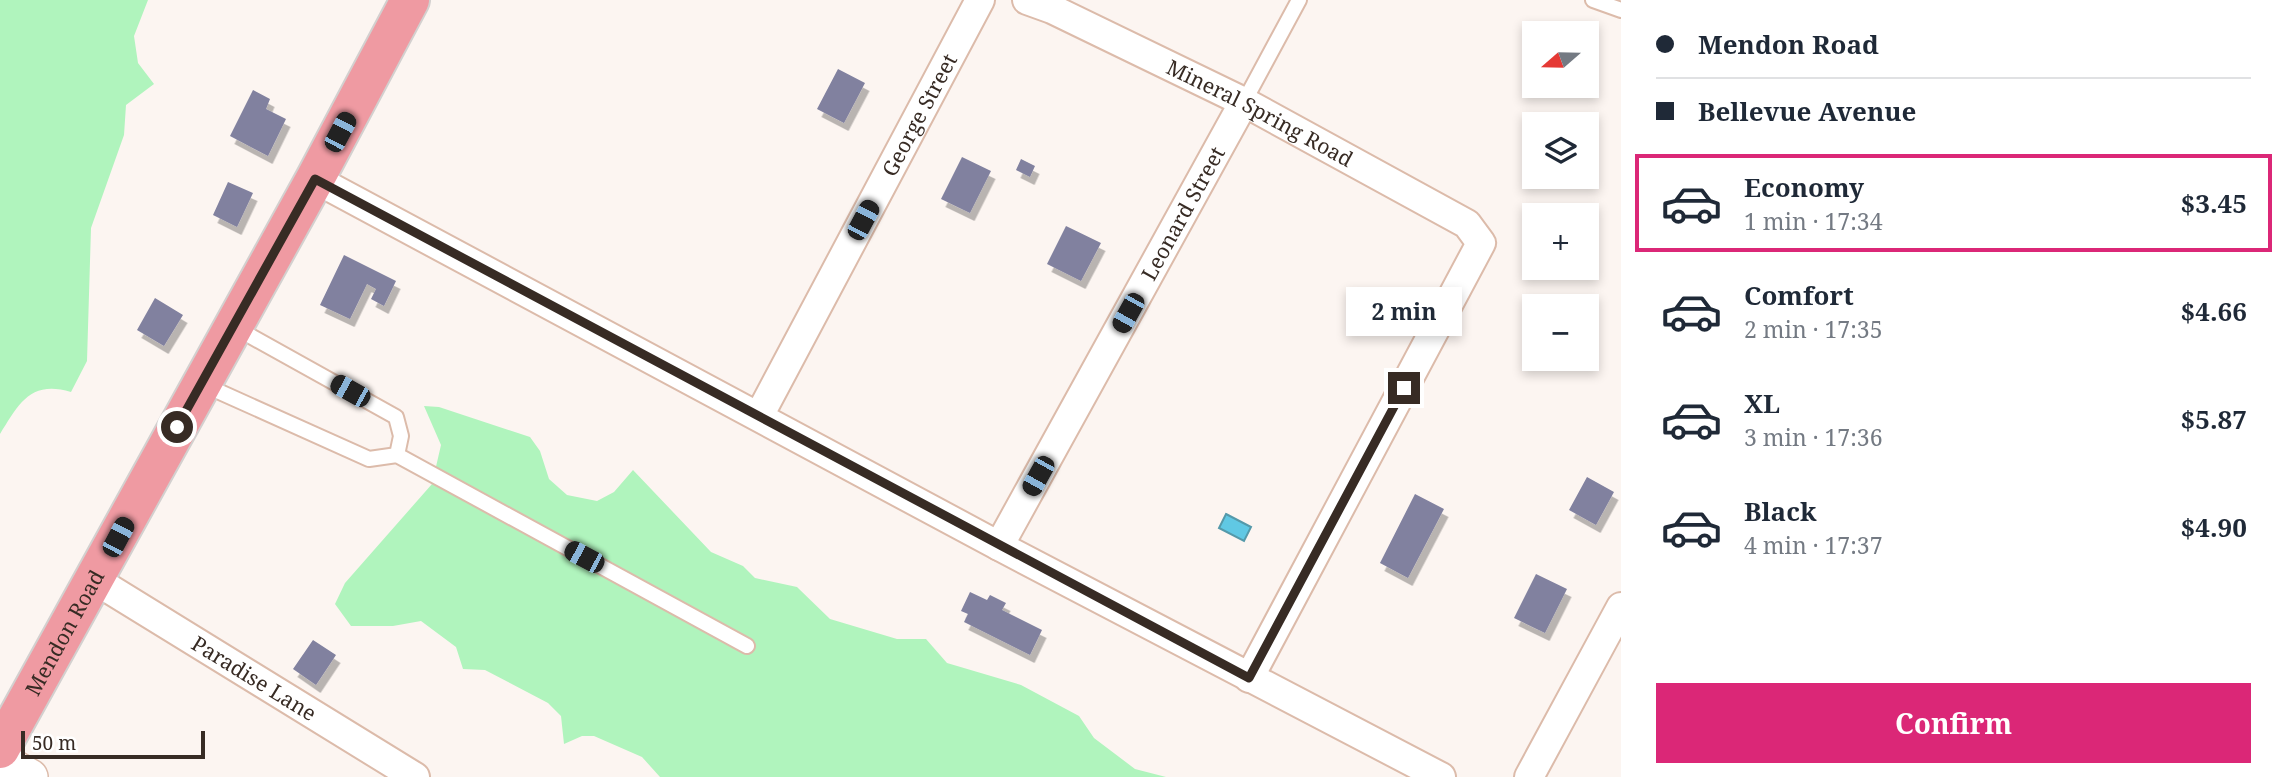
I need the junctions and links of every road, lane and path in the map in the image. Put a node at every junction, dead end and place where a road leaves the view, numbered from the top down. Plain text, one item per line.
1 (410, 0) edge
2 (980, 0) edge
3 (1027, 0) edge
4 (1299, 0) edge
5 (1593, 0) edge
6 (1621, 10) edge
7 (1244, 102) junction
8 (315, 179) junction
9 (233, 326) junction
10 (201, 383) junction
11 (759, 416) junction
12 (397, 455) junction
13 (999, 546) junction
14 (94, 580) junction
15 (1621, 607) edge
16 (747, 646) dead end
17 (1249, 678) junction
18 (0, 749) edge
19 (0, 760) edge
20 (30, 777) edge
21 (415, 777) edge
22 (1441, 777) edge
23 (1529, 777) edge

1 - 8 main road, Mendon Road
2 - 11 street, George Street
3 - 7 street, Mineral Spring Road
4 - 7 lane
5 - 6 lane
7 - 13 street, Leonard Street
7 - 17 street, Mineral Spring Road
8 - 9 main road, Mendon Road
8 - 11 street
9 - 10 main road, Mendon Road
9 - 12 lane
10 - 12 lane
10 - 14 main road, Mendon Road
11 - 13 street
12 - 16 lane
13 - 17 street
14 - 18 main road, Mendon Road
14 - 21 street, Paradise Lane
15 - 23 street
17 - 22 street
19 - 20 street

